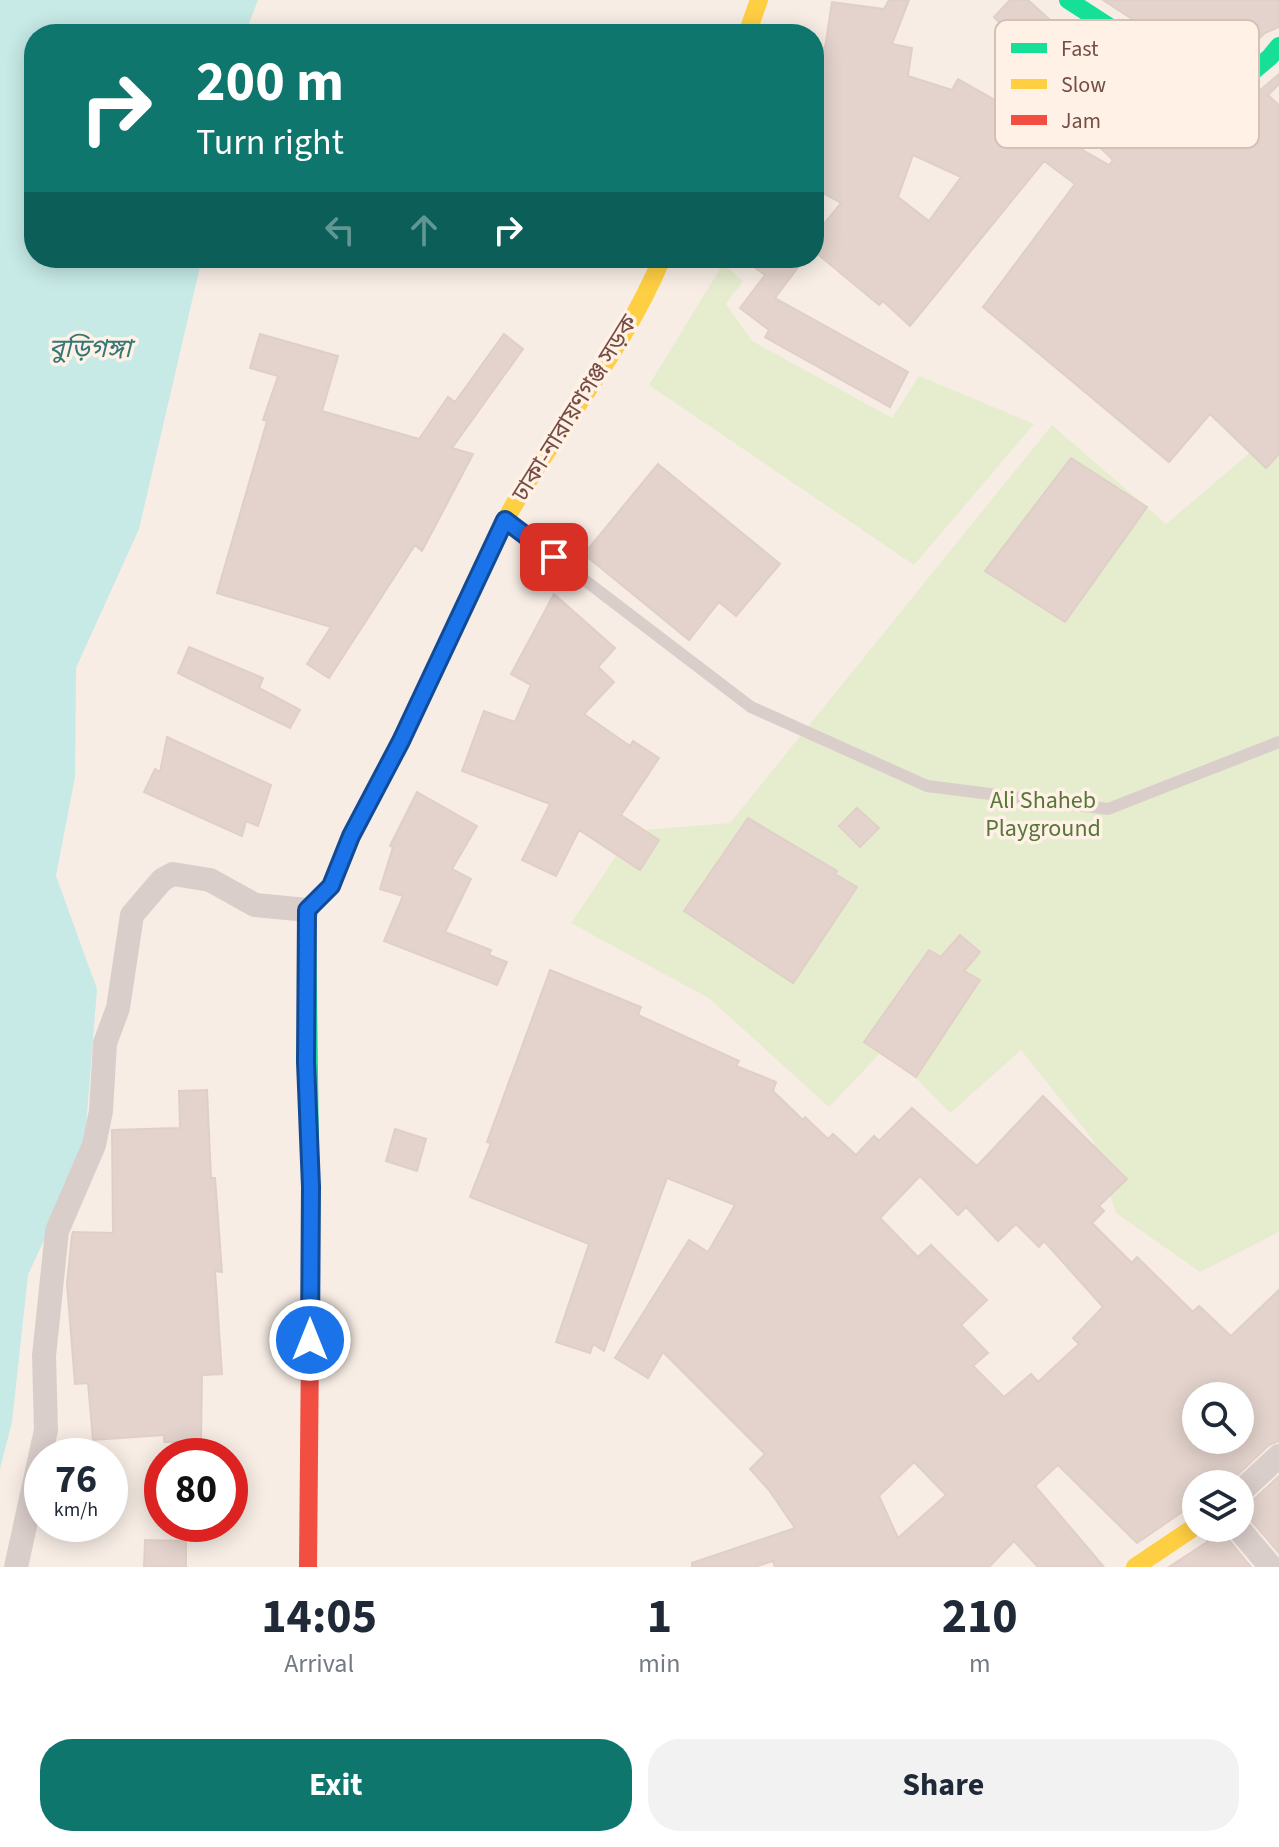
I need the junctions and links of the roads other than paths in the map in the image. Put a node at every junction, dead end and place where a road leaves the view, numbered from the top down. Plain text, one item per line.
1 (759, 0) edge
2 (1068, 0) edge
3 (1099, 20) edge
4 (751, 24) edge
5 (1279, 46) edge
6 (1259, 68) edge
7 (658, 268) edge
8 (505, 520) junction
9 (1279, 742) edge
10 (307, 910) junction
11 (1279, 1456) edge
12 (1254, 1479) edge
13 (1182, 1535) edge
14 (1250, 1542) edge
15 (16, 1567) edge
16 (308, 1567) edge
17 (1135, 1567) edge
18 (1271, 1567) edge

1 - 4 main road
2 - 3 main road
5 - 6 main road
7 - 8 main road, ঢাকা-নারায়ণগঞ্জ সড়ক
8 - 9 lane
8 - 10 main road, ঢাকা-নারায়ণগঞ্জ সড়ক
10 - 15 street
10 - 16 main road
11 - 12 street
13 - 17 main road
14 - 18 street

